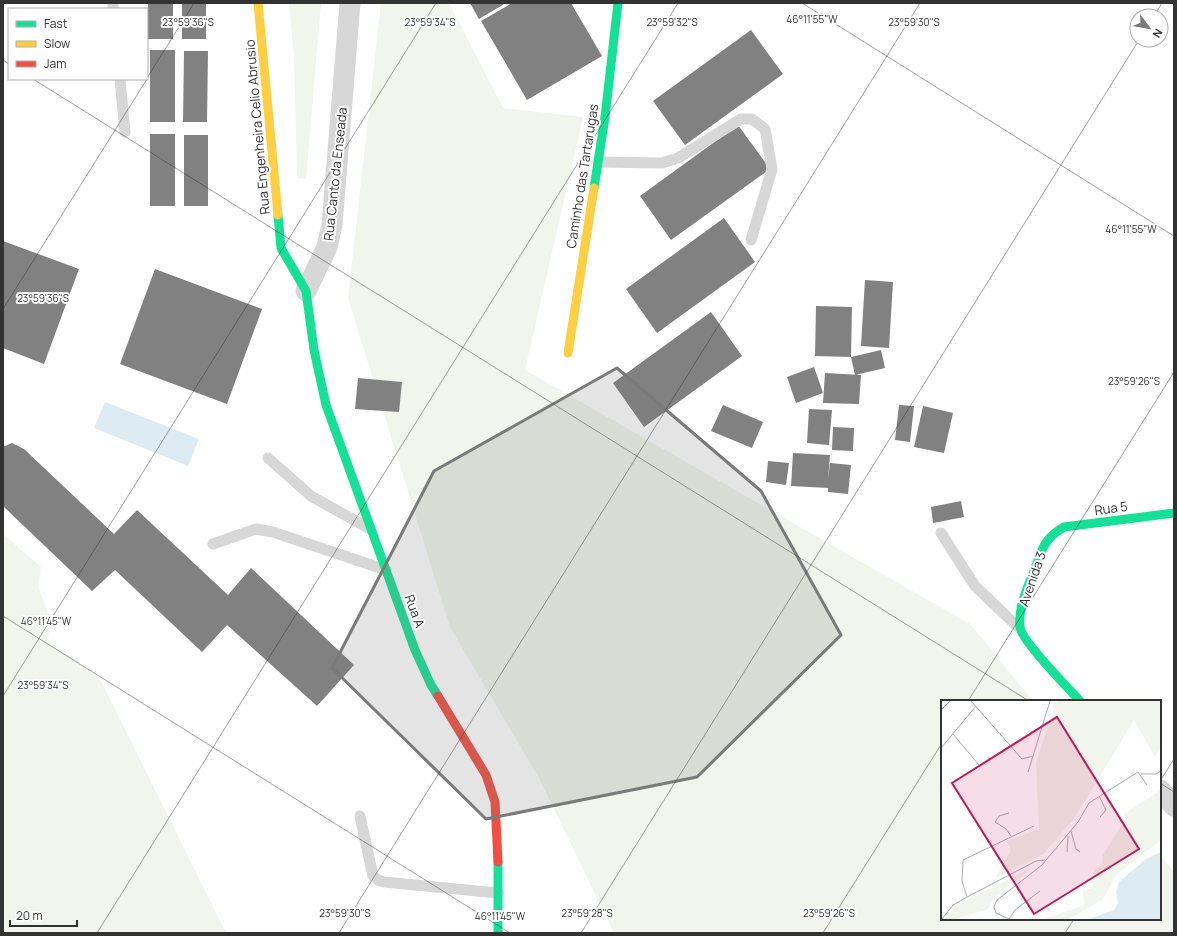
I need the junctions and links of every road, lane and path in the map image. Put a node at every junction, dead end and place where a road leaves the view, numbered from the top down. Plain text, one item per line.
1 (258, 3) edge
2 (350, 3) edge
3 (618, 3) edge
4 (120, 80) edge
5 (125, 132) dead end
6 (598, 162) junction
7 (751, 240) dead end
8 (306, 291) junction
9 (568, 353) dead end
10 (268, 458) dead end
11 (1174, 512) edge
12 (372, 530) junction
13 (942, 533) dead end
14 (1052, 534) joint
15 (213, 544) dead end
16 (386, 571) junction
17 (1020, 629) junction
18 (1079, 700) edge
19 (1161, 791) edge
20 (1174, 806) edge
21 (360, 816) dead end
22 (498, 892) junction
23 (498, 933) edge

1 - 8 street, Rua Engenheira Celio Abrusio
2 - 8 street, Rua Canto da Enseada
3 - 6 street, Caminho das Tartarugas
4 - 5 lane
6 - 7 lane
6 - 9 street, Caminho das Tartarugas
8 - 12 street, Rua A
10 - 12 lane
11 - 14 street, Rua 5
12 - 16 street, Rua A
13 - 17 lane
14 - 17 street, Avenida 3
15 - 16 lane
16 - 22 street, Rua A
17 - 18 street
19 - 20 street
21 - 22 lane
22 - 23 street, Rua A

